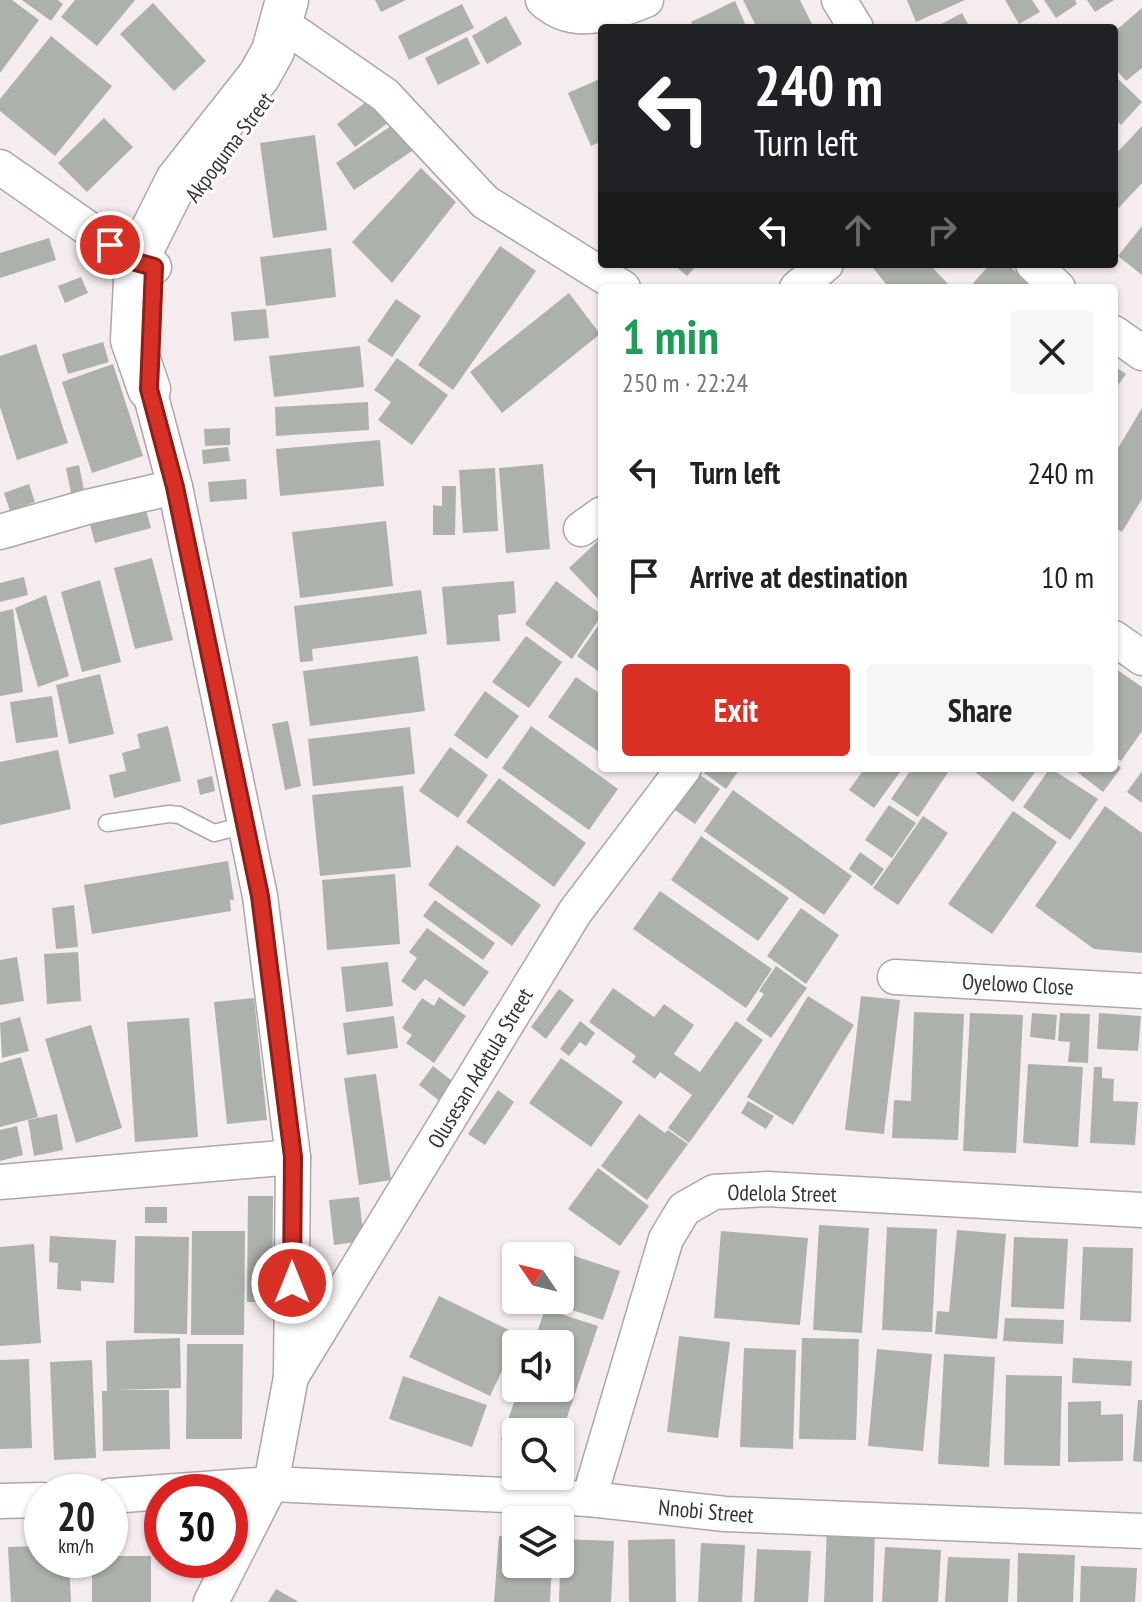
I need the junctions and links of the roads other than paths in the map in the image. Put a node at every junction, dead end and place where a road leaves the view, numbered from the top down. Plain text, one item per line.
1 (543, 0) edge
2 (646, 0) edge
3 (839, 0) edge
4 (294, 10) edge
5 (854, 24) edge
6 (0, 167) edge
7 (145, 265) junction
8 (821, 268) edge
9 (1037, 268) edge
10 (617, 284) edge
11 (802, 284) edge
12 (1054, 284) edge
13 (1118, 336) edge
14 (1142, 353) edge
15 (149, 389) joint
16 (175, 487) junction
17 (0, 532) edge
18 (1118, 641) edge
19 (1142, 658) edge
20 (681, 772) edge
21 (107, 823) dead end
22 (245, 825) junction
23 (895, 977) dead end
24 (1142, 991) edge
25 (293, 1157) junction
26 (0, 1182) edge
27 (1142, 1210) edge
28 (291, 1377) junction
29 (271, 1484) junction
30 (128, 1495) edge
31 (589, 1499) junction
32 (24, 1500) edge
33 (0, 1501) edge
34 (1142, 1531) edge
35 (211, 1602) edge

1 - 2 street
3 - 5 street
4 - 7 street, Akpoguma Street
4 - 10 street
6 - 7 street
7 - 15 street, Akpoguma Street
8 - 11 street
9 - 12 street
13 - 14 street
15 - 16 street, Akpoguma Street
16 - 17 street
16 - 22 street, Akpoguma Street
18 - 19 street
20 - 28 street, Olusesan Adetula Street
21 - 22 lane
22 - 25 street, Akpoguma Street
23 - 24 street, Oyelowo Close
25 - 26 street
25 - 28 street, Akpoguma Street
27 - 31 street, Odelola Street
28 - 29 street, Akpoguma Street
29 - 30 street, Nnobi Street
29 - 31 street, Nnobi Street
29 - 35 street, Akpoguma Street
31 - 34 street, Nnobi Street
32 - 33 street

